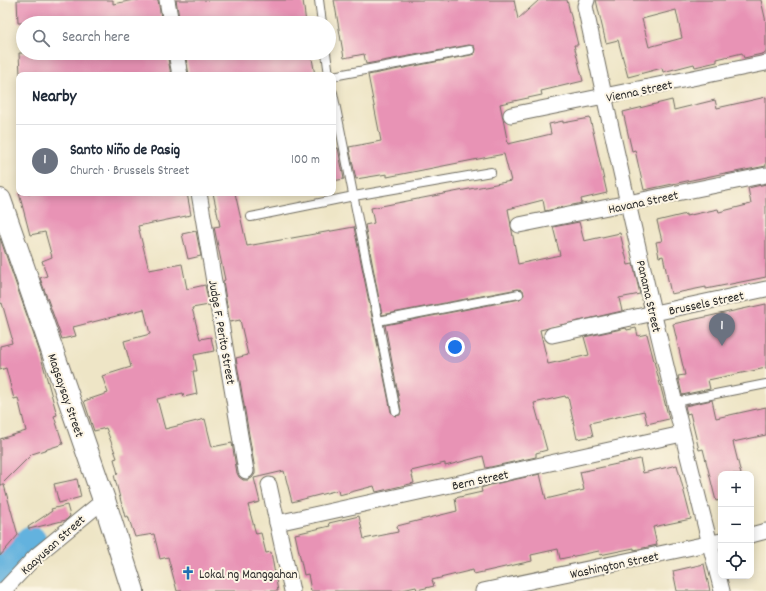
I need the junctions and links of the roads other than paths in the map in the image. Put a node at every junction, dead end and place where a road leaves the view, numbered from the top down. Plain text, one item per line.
1 (167, 0) edge
2 (319, 0) edge
3 (586, 0) edge
4 (170, 16) edge
5 (321, 16) edge
6 (470, 50) dead end
7 (177, 60) edge
8 (327, 60) edge
9 (766, 63) edge
10 (179, 72) edge
11 (329, 72) edge
12 (336, 75) edge
13 (604, 97) junction
14 (336, 108) edge
15 (511, 115) dead end
16 (491, 172) dead end
17 (766, 175) edge
18 (200, 196) edge
19 (354, 196) junction
20 (0, 200) edge
21 (629, 204) junction
22 (251, 217) dead end
23 (519, 225) dead end
24 (766, 289) edge
25 (519, 294) dead end
26 (654, 313) junction
27 (378, 321) junction
28 (552, 335) dead end
29 (766, 384) edge
30 (675, 402) junction
31 (396, 411) dead end
32 (682, 434) junction
33 (246, 471) dead end
34 (269, 485) dead end
35 (104, 500) junction
36 (277, 524) junction
37 (766, 531) edge
38 (754, 534) edge
39 (715, 542) edge
40 (10, 588) edge
41 (133, 591) edge
42 (292, 591) edge
43 (483, 591) edge
44 (722, 591) edge

1 - 4 street
2 - 5 lane
3 - 13 street, Panama Street
6 - 12 lane
7 - 10 street
8 - 11 lane
9 - 13 street, Vienna Street
13 - 15 street, Vienna Street
13 - 21 street, Panama Street
14 - 19 lane
16 - 19 lane
17 - 21 street, Havana Street
18 - 33 street, Judge F. Perito Street
19 - 22 lane
19 - 27 lane
20 - 35 street, Magsaysay Street
21 - 23 street, Havana Street
21 - 26 street, Panama Street
24 - 26 street, Brussels Street
25 - 27 lane
26 - 28 street, Brussels Street
26 - 30 street, Panama Street
27 - 31 lane
29 - 30 lane
30 - 32 street, Panama Street
32 - 36 street, Bern Street
32 - 39 street, Panama Street
34 - 36 street
35 - 40 street, Kaayusan Street
35 - 41 street, Magsaysay Street
36 - 42 street
37 - 38 street
39 - 43 street, Washington Street
39 - 44 street, Panama Street

